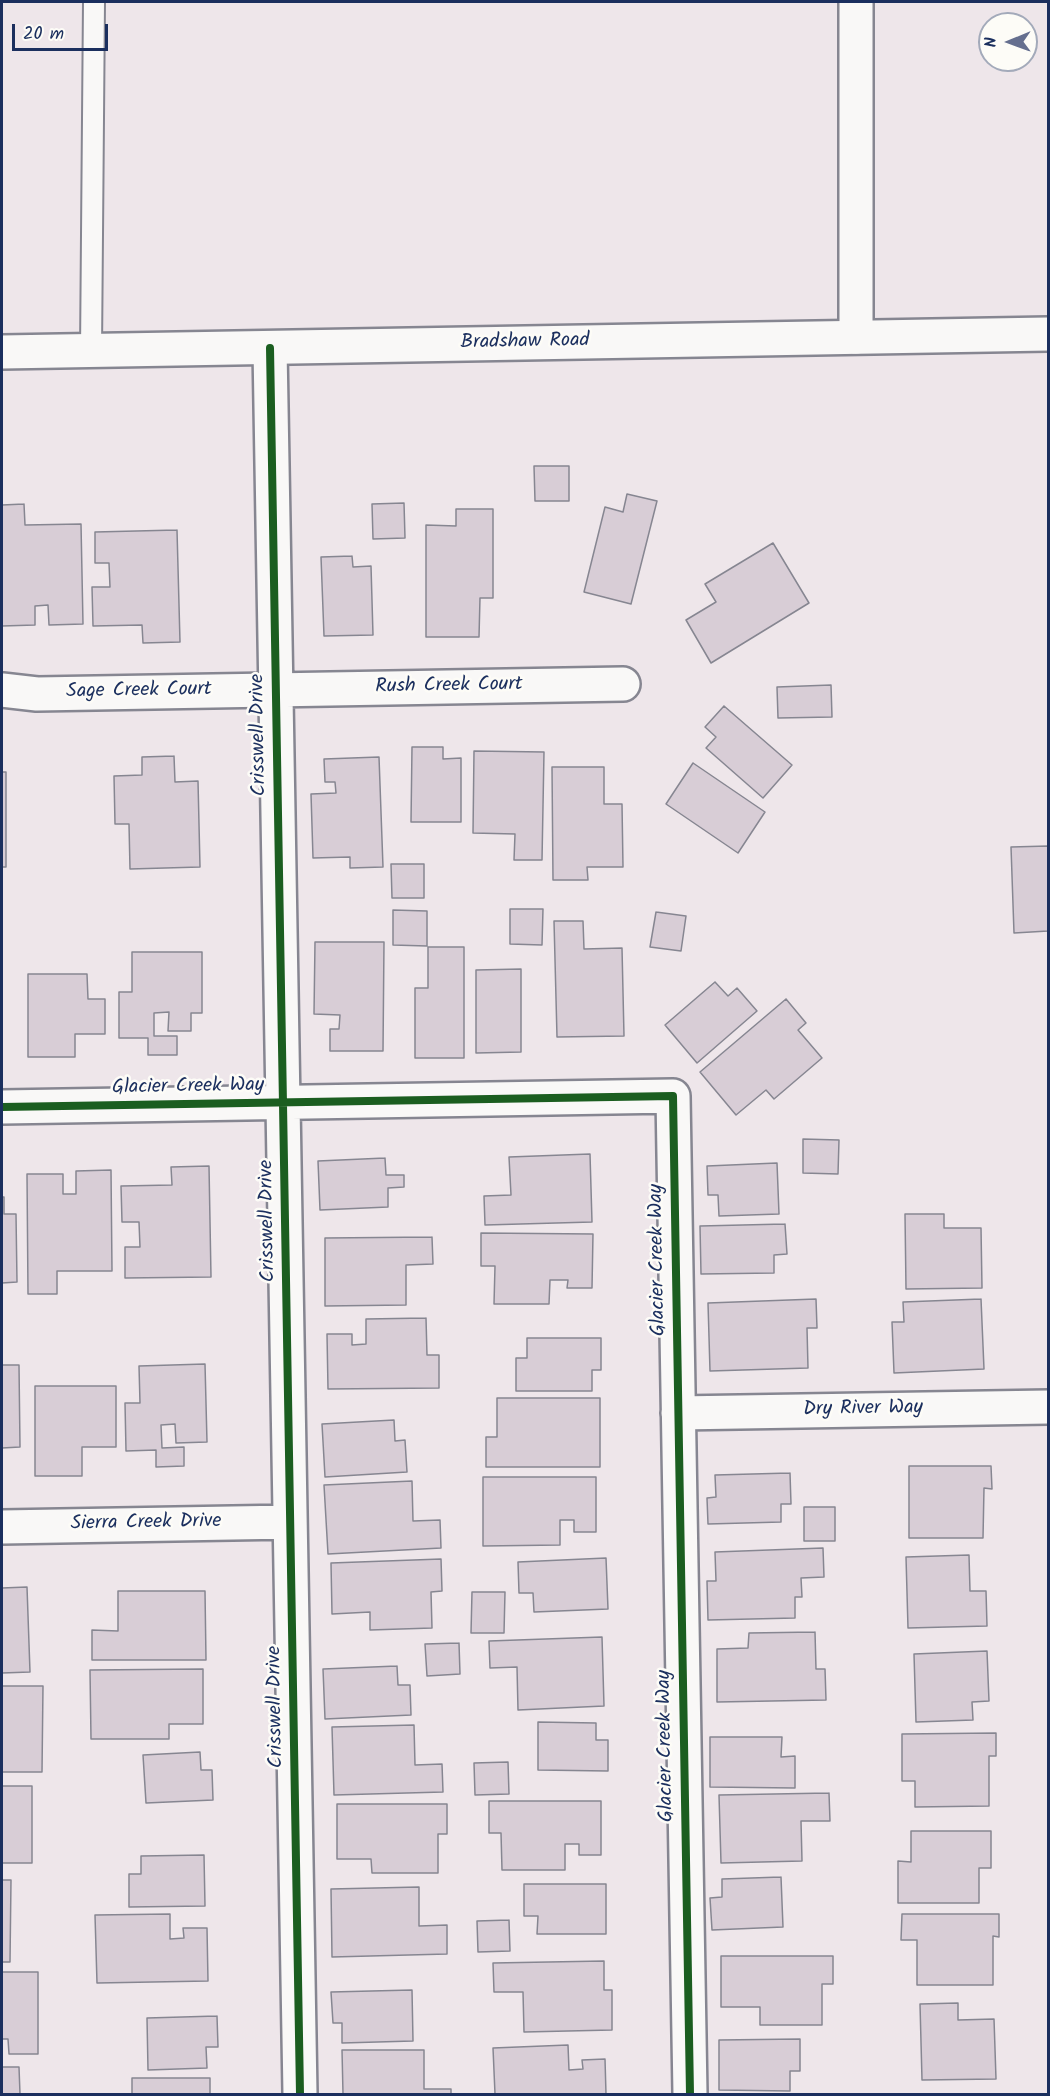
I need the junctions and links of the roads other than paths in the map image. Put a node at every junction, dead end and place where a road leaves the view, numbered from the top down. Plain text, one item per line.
1 (94, 2) edge
2 (856, 2) edge
3 (1048, 334) edge
4 (856, 337) junction
5 (270, 348) junction
6 (90, 350) junction
7 (2, 352) edge
8 (623, 684) dead end
9 (2, 690) edge
10 (276, 690) junction
11 (283, 1102) junction
12 (2, 1107) edge
13 (1048, 1407) edge
14 (678, 1413) junction
15 (290, 1522) junction
16 (2, 1527) edge
17 (300, 2094) edge
18 (690, 2094) edge

1 - 6 lane
2 - 4 street
3 - 4 street, Bradshaw Road
4 - 5 street, Bradshaw Road
5 - 6 street, Bradshaw Road
5 - 10 street, Crisswell Drive
6 - 7 street, Bradshaw Road
8 - 10 street, Rush Creek Court
9 - 10 street, Sage Creek Court
10 - 11 street, Crisswell Drive
11 - 12 street, Glacier Creek Way
11 - 14 street, Glacier Creek Way
11 - 15 street, Crisswell Drive
13 - 14 street, Dry River Way
14 - 18 street, Glacier Creek Way
15 - 16 street, Sierra Creek Drive
15 - 17 street, Crisswell Drive

